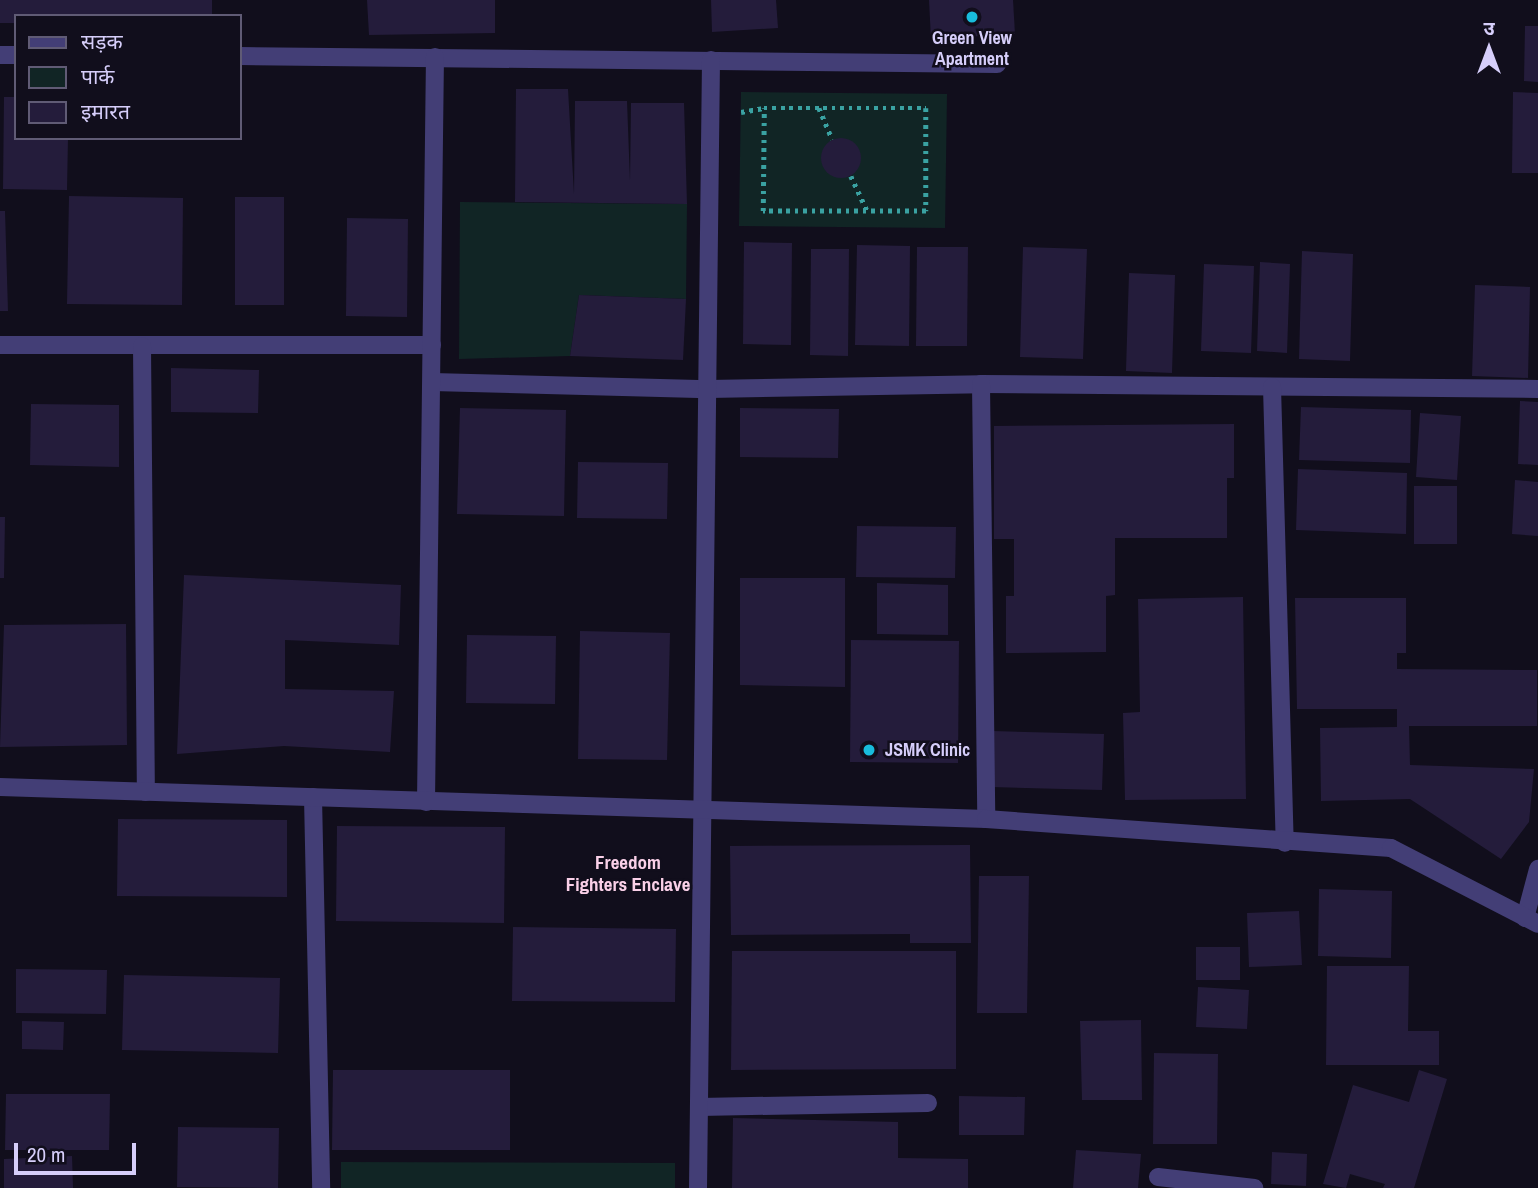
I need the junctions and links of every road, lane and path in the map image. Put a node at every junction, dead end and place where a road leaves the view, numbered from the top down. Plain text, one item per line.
1 (242, 56) edge
2 (435, 57) junction
3 (711, 60) junction
4 (997, 64) dead end
5 (764, 108) junction
6 (819, 108) junction
7 (740, 112) dead end
8 (832, 139) dead end
9 (851, 176) dead end
10 (867, 211) junction
11 (0, 345) edge
12 (432, 345) junction
13 (142, 346) junction
14 (432, 382) junction
15 (981, 384) junction
16 (1272, 387) junction
17 (708, 389) junction
18 (1538, 389) edge
19 (0, 787) edge
20 (146, 792) junction
21 (313, 797) junction
22 (426, 802) junction
23 (703, 807) junction
24 (986, 819) junction
25 (1285, 843) junction
26 (1538, 869) edge
27 (1532, 921) edge
28 (928, 1103) dead end
29 (699, 1107) junction
30 (1158, 1177) dead end
31 (321, 1188) edge
32 (698, 1188) edge
33 (1254, 1188) edge

1 - 2 street
2 - 3 street
2 - 12 street
3 - 4 street
3 - 17 street
5 - 6 path
5 - 7 path
5 - 10 path
6 - 8 path
6 - 10 path
9 - 10 path
11 - 13 street
12 - 13 street
12 - 14 street
13 - 20 street
14 - 17 street
14 - 22 street
15 - 16 street
15 - 17 street
15 - 24 street
16 - 18 street
16 - 25 street
17 - 23 street
19 - 20 street
20 - 21 street
21 - 22 street
21 - 31 street
22 - 23 street
23 - 24 street
23 - 29 street
24 - 25 street
25 - 27 street
26 - 27 street
28 - 29 street
29 - 32 street
30 - 33 street

